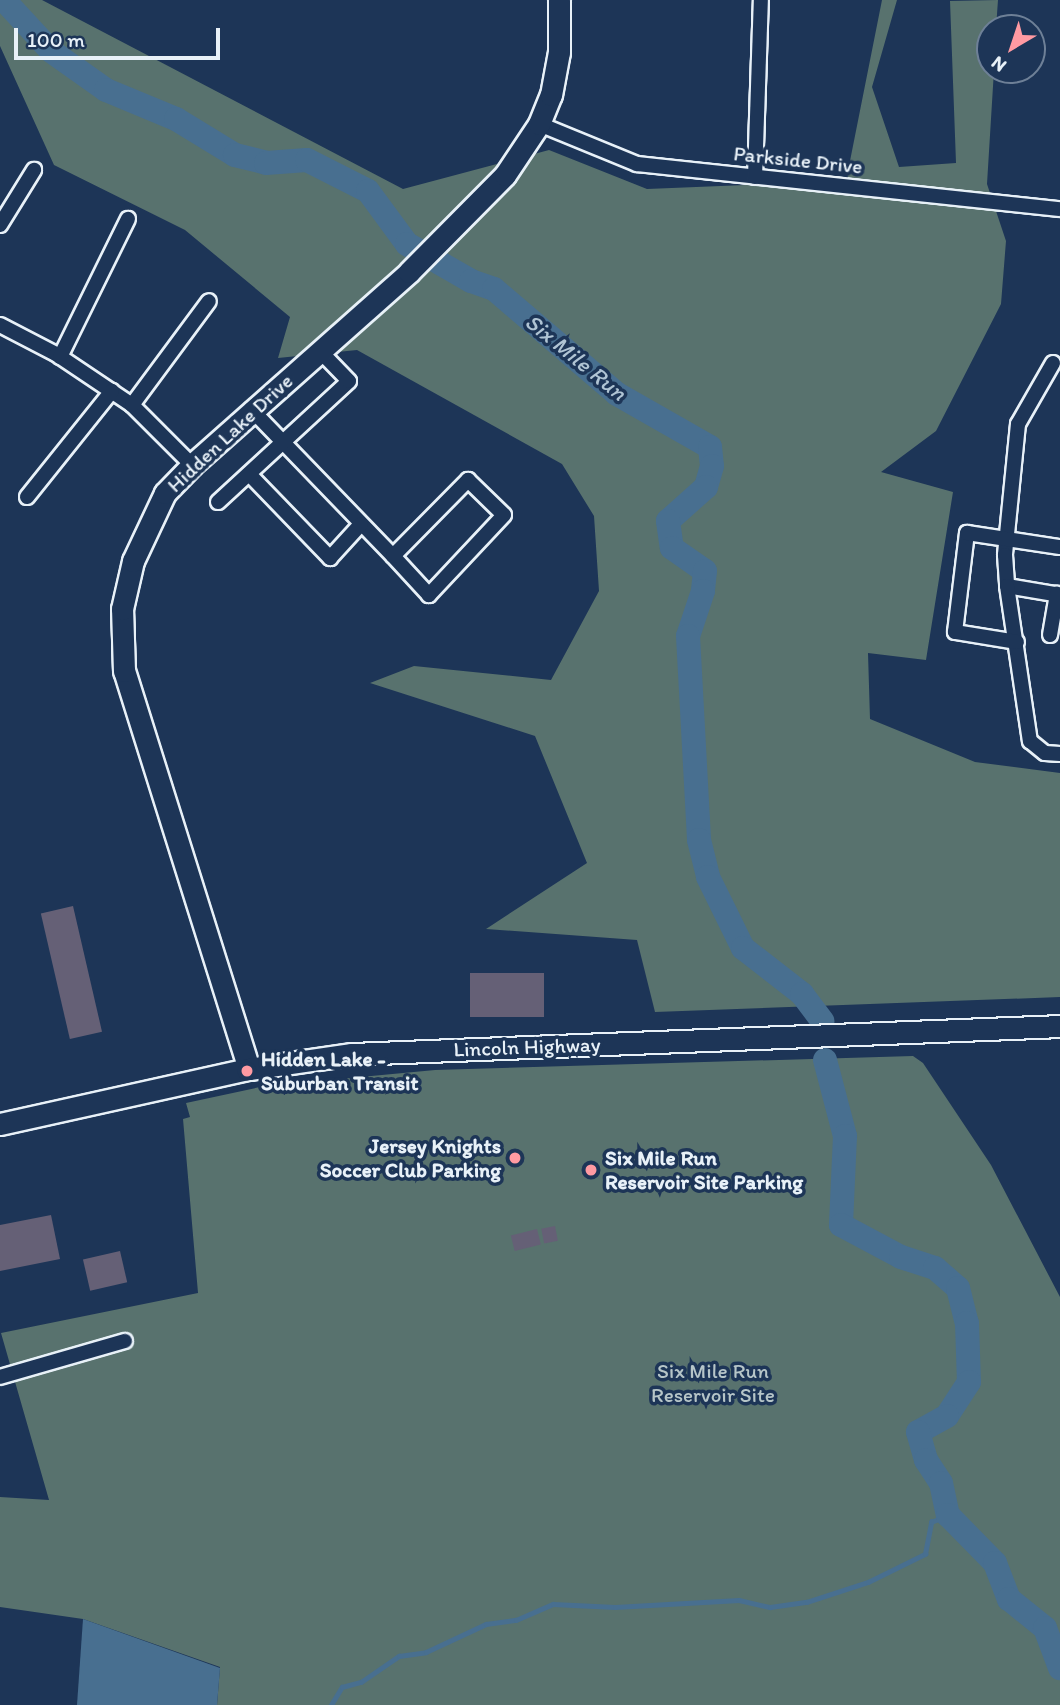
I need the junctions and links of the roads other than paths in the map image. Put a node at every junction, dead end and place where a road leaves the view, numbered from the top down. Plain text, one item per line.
1 (559, 0) edge
2 (761, 0) edge
3 (539, 124) junction
4 (34, 170) dead end
5 (755, 177) junction
6 (1060, 209) edge
7 (128, 219) dead end
8 (0, 225) edge
9 (209, 301) dead end
10 (0, 325) edge
11 (320, 351) junction
12 (60, 356) junction
13 (1053, 363) dead end
14 (112, 391) junction
15 (132, 405) junction
16 (251, 409) junction
17 (283, 442) junction
18 (192, 465) junction
19 (249, 474) junction
20 (27, 497) dead end
21 (218, 502) dead end
22 (361, 524) junction
23 (1006, 538) junction
24 (1060, 547) edge
25 (393, 556) junction
26 (1007, 586) junction
27 (1059, 594) edge
28 (1050, 635) dead end
29 (1017, 642) junction
30 (1060, 754) edge
31 (1060, 1026) edge
32 (249, 1069) junction
33 (0, 1124) edge
34 (125, 1341) dead end
35 (0, 1377) edge

1 - 3 street, Hidden Lake Drive
2 - 5 street
3 - 5 street, Parkside Drive
3 - 11 street, Hidden Lake Drive
4 - 8 street
5 - 6 street, Parkside Drive
7 - 12 street
9 - 15 street
10 - 12 street
11 - 16 street, Hidden Lake Drive
11 - 17 street
12 - 14 street
13 - 23 street
14 - 15 street
14 - 20 street
15 - 18 street
16 - 17 street
16 - 18 street, Hidden Lake Drive
17 - 19 street
17 - 22 street
18 - 32 street, Hidden Lake Drive
19 - 21 street
19 - 22 street
22 - 25 street
23 - 24 street
23 - 26 street
23 - 29 street
25 - 25 street
26 - 27 street
26 - 29 street
27 - 28 street
29 - 30 street
31 - 32 street, Lincoln Highway
32 - 33 street, Lincoln Highway
34 - 35 street

